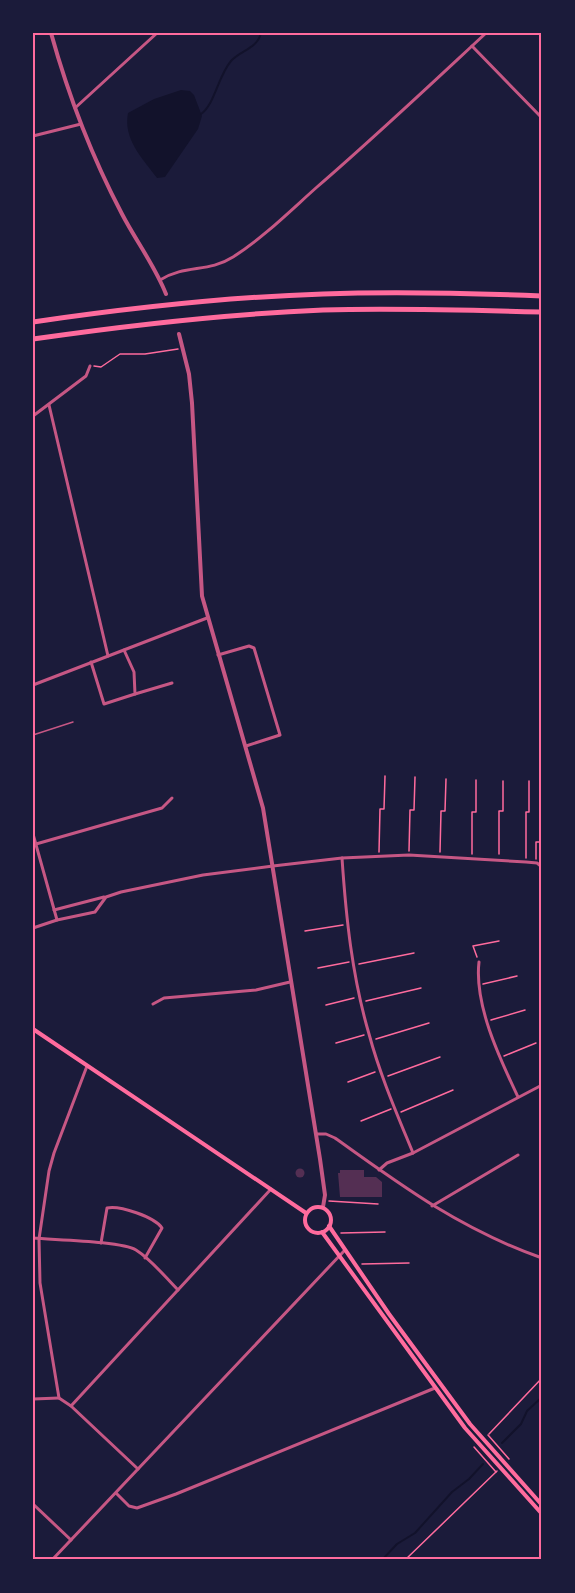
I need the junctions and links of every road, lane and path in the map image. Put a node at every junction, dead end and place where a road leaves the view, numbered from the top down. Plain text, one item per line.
1 (51, 33) edge
2 (157, 33) edge
3 (486, 33) edge
4 (472, 46) junction
5 (75, 108) junction
6 (542, 118) edge
7 (82, 124) junction
8 (33, 136) edge
9 (160, 280) junction
10 (166, 294) dead end
11 (542, 296) edge
12 (542, 312) edge
13 (33, 322) edge
14 (179, 334) dead end
15 (33, 339) edge
16 (183, 348) junction
17 (90, 366) joint
18 (49, 405) junction
19 (33, 416) edge
20 (207, 618) junction
21 (124, 650) junction
22 (218, 655) junction
23 (108, 656) junction
24 (91, 662) junction
25 (172, 683) dead end
26 (33, 685) edge
27 (135, 694) junction
28 (73, 722) dead end
29 (33, 735) edge
30 (246, 746) junction
31 (385, 776) dead end
32 (415, 777) dead end
33 (446, 779) dead end
34 (476, 780) dead end
35 (503, 781) dead end
36 (529, 782) dead end
37 (171, 798) dead end
38 (33, 834) edge
39 (542, 842) edge
40 (36, 844) junction
41 (409, 855) junction
42 (440, 856) junction
43 (379, 857) junction
44 (342, 858) junction
45 (472, 858) junction
46 (499, 860) junction
47 (526, 862) junction
48 (536, 863) junction
49 (542, 865) edge
50 (273, 866) junction
51 (106, 897) junction
52 (54, 910) junction
53 (57, 921) junction
54 (347, 924) junction
55 (33, 928) edge
56 (305, 931) dead end
57 (499, 941) dead end
58 (414, 953) dead end
59 (479, 962) joint
60 (353, 963) junction
61 (318, 968) dead end
62 (517, 976) dead end
63 (290, 982) junction
64 (479, 985) junction
65 (421, 988) dead end
66 (360, 997) junction
67 (361, 1003) junction
68 (153, 1004) dead end
69 (326, 1005) dead end
70 (525, 1010) dead end
71 (488, 1022) junction
72 (429, 1023) dead end
73 (33, 1029) edge
74 (369, 1033) junction
75 (371, 1041) junction
76 (336, 1043) dead end
77 (536, 1043) dead end
78 (440, 1057) dead end
79 (500, 1058) junction
80 (87, 1066) junction
81 (380, 1071) junction
82 (383, 1078) junction
83 (348, 1082) dead end
84 (542, 1085) edge
85 (453, 1090) dead end
86 (518, 1097) junction
87 (394, 1107) junction
88 (397, 1114) junction
89 (361, 1121) dead end
90 (316, 1134) junction
91 (413, 1154) junction
92 (518, 1155) dead end
93 (379, 1170) junction
94 (272, 1189) junction
95 (325, 1200) junction
96 (378, 1204) dead end
97 (432, 1206) junction
98 (322, 1207) junction
99 (306, 1213) junction
100 (329, 1226) junction
101 (322, 1232) junction
102 (385, 1232) dead end
103 (334, 1235) junction
104 (33, 1238) edge
105 (39, 1239) junction
106 (101, 1243) junction
107 (344, 1251) junction
108 (339, 1256) junction
109 (542, 1257) edge
110 (145, 1258) junction
111 (409, 1263) dead end
112 (360, 1272) junction
113 (178, 1290) junction
114 (542, 1378) edge
115 (435, 1388) junction
116 (59, 1398) junction
117 (33, 1399) edge
118 (71, 1406) junction
119 (491, 1432) dead end
120 (488, 1435) dead end
121 (473, 1448) dead end
122 (505, 1463) junction
123 (500, 1467) junction
124 (138, 1469) junction
125 (496, 1472) junction
126 (116, 1492) junction
127 (33, 1504) edge
128 (542, 1505) edge
129 (542, 1514) edge
130 (71, 1540) junction
131 (52, 1560) edge
132 (405, 1560) edge

1 - 5 street
2 - 5 street
3 - 4 street
4 - 6 street
4 - 9 street
5 - 7 street
7 - 8 street
7 - 9 street
9 - 10 street
11 - 13 highway
12 - 15 highway
14 - 16 street
16 - 17 path
16 - 20 street
17 - 18 street
18 - 19 street
18 - 23 street
20 - 21 street
20 - 22 street
21 - 23 street
21 - 27 street
22 - 30 street
22 - 30 street
23 - 24 street
24 - 26 street
24 - 27 street
25 - 27 street
28 - 29 lane
30 - 50 street
31 - 43 path
32 - 41 path
33 - 42 path
34 - 45 path
35 - 46 path
36 - 47 path
37 - 40 street
38 - 40 street
39 - 48 path
40 - 52 street
41 - 42 street
41 - 43 street
42 - 45 street
43 - 44 street
44 - 50 street
44 - 54 street
45 - 46 street
46 - 47 street
47 - 48 street
48 - 49 street
50 - 51 street
50 - 63 street
51 - 52 street
51 - 53 street
52 - 53 street
53 - 55 street
54 - 56 path
54 - 60 street
57 - 59 path
58 - 60 path
59 - 64 street
60 - 61 path
60 - 66 street
62 - 64 path
63 - 68 street
63 - 90 street
64 - 71 street
65 - 67 path
66 - 67 street
66 - 69 path
67 - 74 street
70 - 71 path
71 - 79 street
72 - 75 path
73 - 80 main road
74 - 75 street
74 - 76 path
75 - 81 street
77 - 79 path
78 - 82 path
79 - 86 street
80 - 94 main road
80 - 105 street
81 - 82 street
81 - 83 path
82 - 87 street
84 - 86 street
85 - 88 path
86 - 91 street
87 - 88 street
87 - 89 path
88 - 91 street
90 - 93 street
90 - 95 street
91 - 93 street
92 - 97 street
93 - 97 street
94 - 99 main road
94 - 113 street
95 - 96 path
95 - 98 street
97 - 109 street
98 - 99 main road
98 - 100 main road
99 - 101 main road
100 - 101 main road
100 - 103 main road
101 - 108 main road
102 - 103 path
103 - 107 main road
104 - 105 street
105 - 106 street
105 - 116 street
106 - 110 street
106 - 110 street
107 - 108 street
107 - 112 main road
108 - 115 main road
108 - 124 street
110 - 113 street
111 - 112 path
112 - 122 main road
113 - 118 street
114 - 119 path
115 - 123 main road
115 - 126 street
116 - 117 street
116 - 118 street
118 - 124 street
120 - 122 path
121 - 125 path
122 - 128 main road
123 - 125 path
123 - 129 main road
124 - 126 street
125 - 132 path
126 - 130 street
127 - 130 street
130 - 131 street

